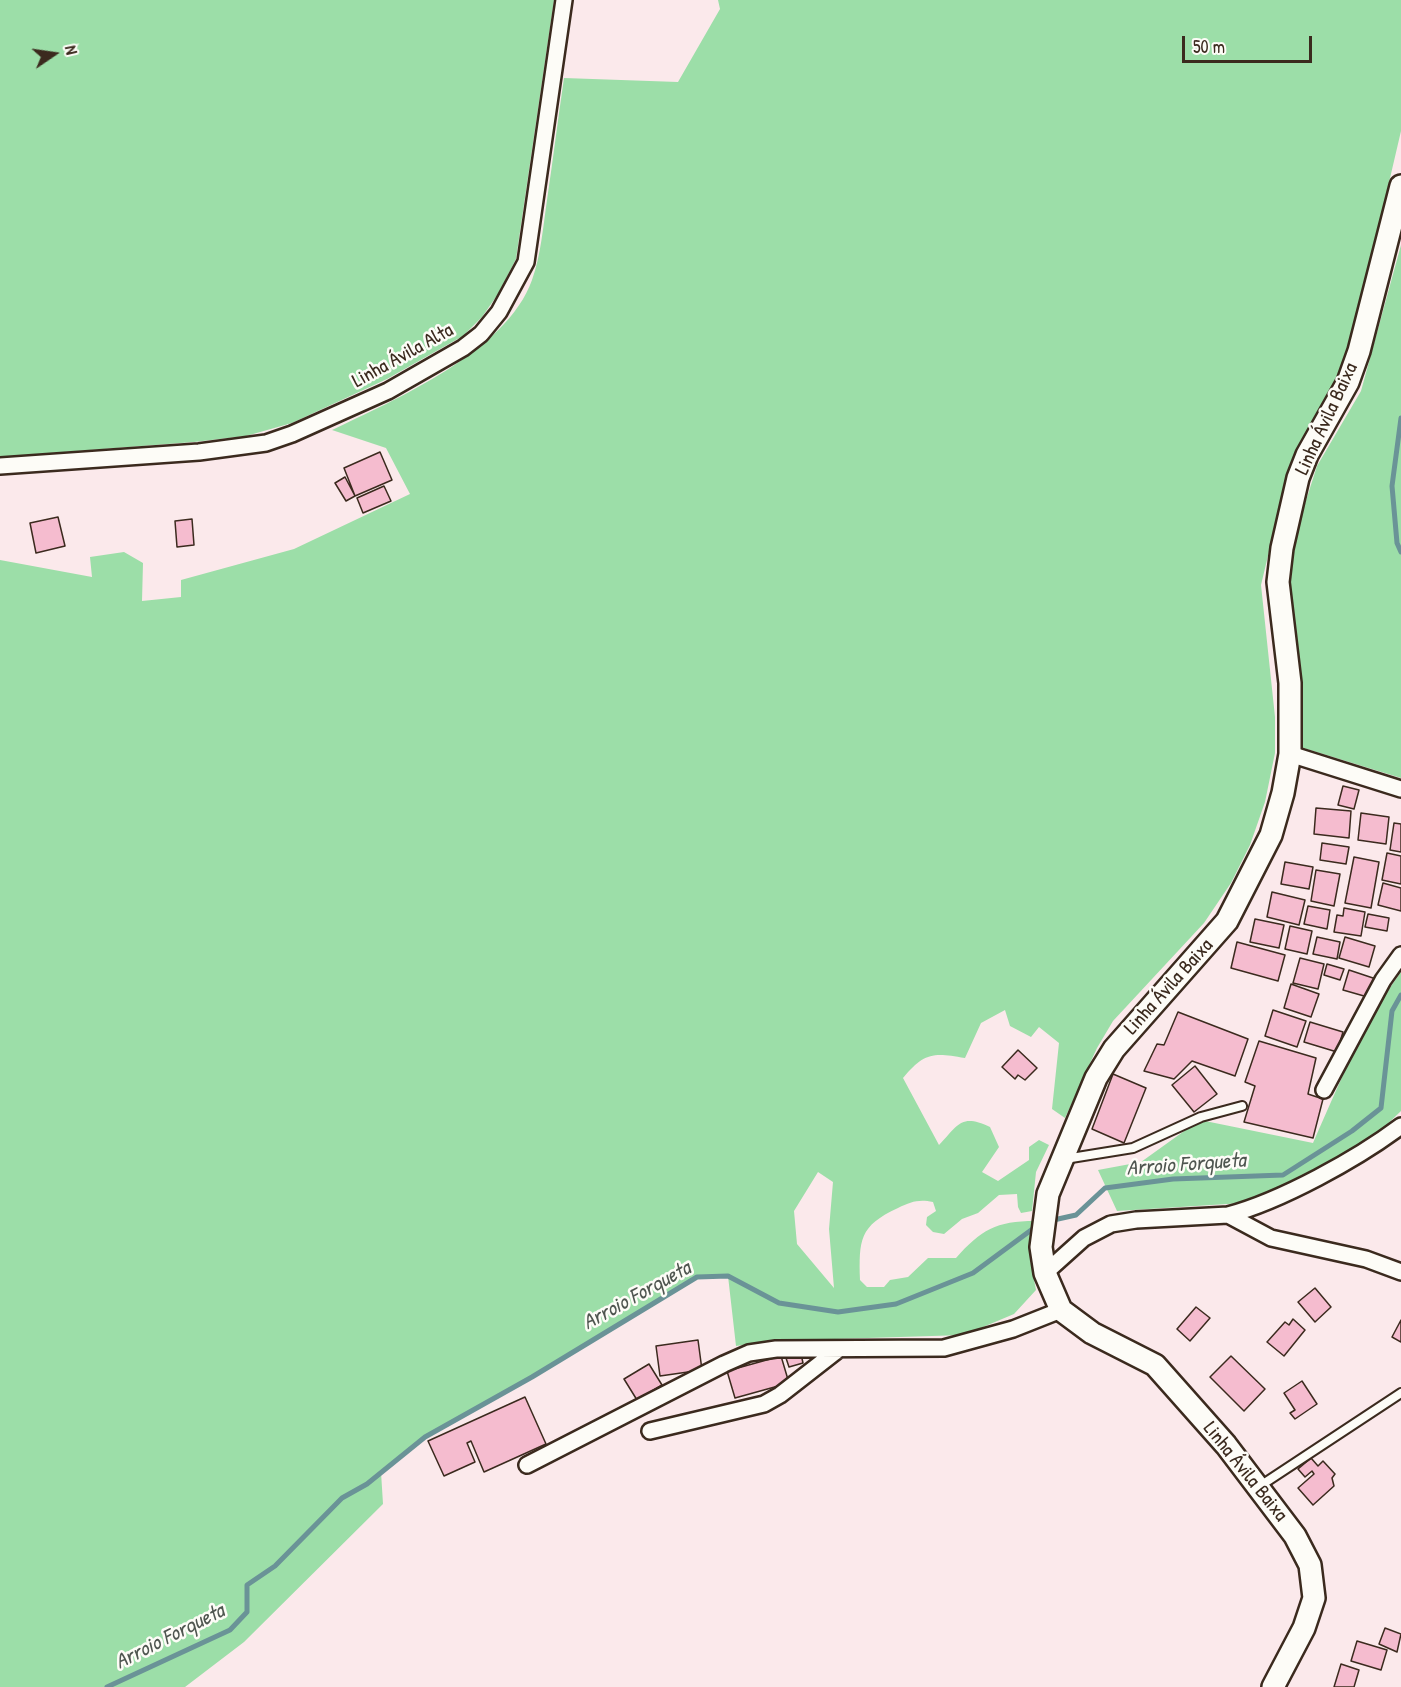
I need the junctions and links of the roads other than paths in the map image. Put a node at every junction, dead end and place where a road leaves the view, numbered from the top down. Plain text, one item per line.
1 (564, 0) edge
2 (1401, 186) edge
3 (0, 466) edge
4 (1290, 754) junction
5 (1401, 789) edge
6 (1401, 955) edge
7 (1324, 1090) dead end
8 (1242, 1106) dead end
9 (1401, 1126) edge
10 (1061, 1160) junction
11 (1228, 1215) junction
12 (1401, 1272) edge
13 (1045, 1273) junction
14 (1061, 1310) junction
15 (839, 1349) junction
16 (1401, 1393) edge
17 (650, 1431) dead end
18 (527, 1465) dead end
19 (1259, 1487) junction
20 (1273, 1687) edge

1 - 3 street, Linha Ávila Alta
2 - 4 street, Linha Ávila Baixa
4 - 5 street
4 - 10 street, Linha Ávila Baixa
6 - 7 street
8 - 10 lane
9 - 11 street
10 - 13 street, Linha Ávila Baixa
11 - 12 street
11 - 13 street
13 - 14 street, Linha Ávila Baixa
14 - 15 street
14 - 19 street, Linha Ávila Baixa
15 - 17 street
15 - 18 street
16 - 19 lane
19 - 20 street, Linha Ávila Baixa

